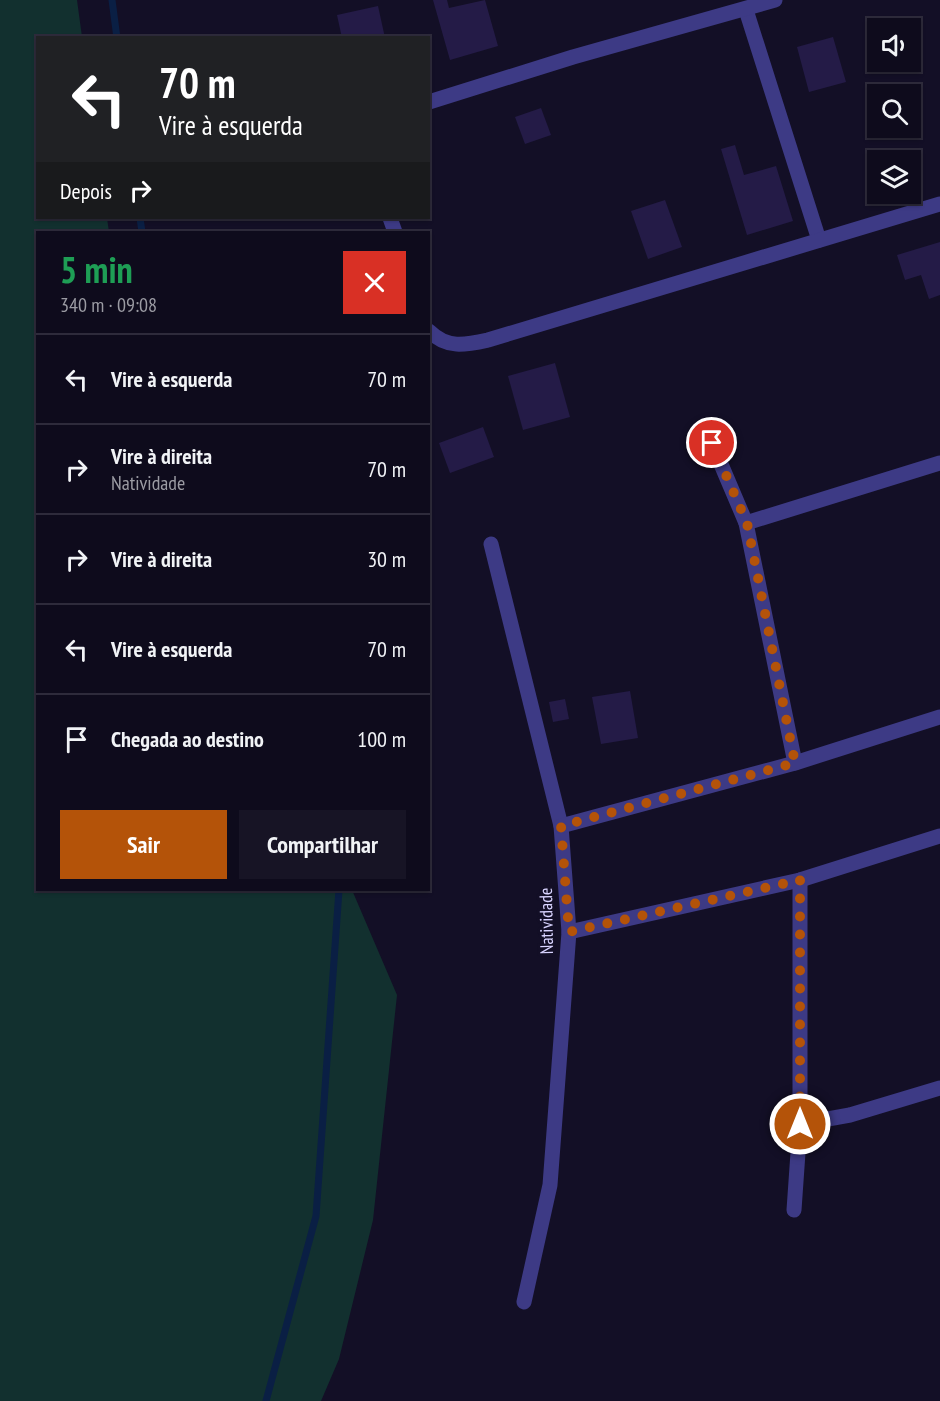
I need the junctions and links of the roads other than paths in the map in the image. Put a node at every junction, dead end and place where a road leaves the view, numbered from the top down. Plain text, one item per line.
1 (775, 0) edge
2 (746, 10) junction
3 (430, 102) edge
4 (940, 204) edge
5 (819, 240) junction
6 (430, 332) edge
7 (712, 443) dead end
8 (940, 463) edge
9 (747, 523) junction
10 (491, 544) dead end
11 (940, 717) edge
12 (795, 763) junction
13 (561, 826) junction
14 (940, 836) edge
15 (800, 880) junction
16 (569, 932) junction
17 (940, 1088) edge
18 (800, 1124) junction
19 (794, 1210) dead end
20 (524, 1302) dead end

1 - 2 street
2 - 3 street
2 - 5 street
4 - 5 street
5 - 6 street
7 - 9 street
8 - 9 street
9 - 12 street
10 - 13 street, Natividade
11 - 12 street
12 - 13 street
13 - 16 street, Natividade
14 - 15 street
15 - 16 street
15 - 18 street
16 - 20 street, Natividade
17 - 18 street
18 - 19 street

